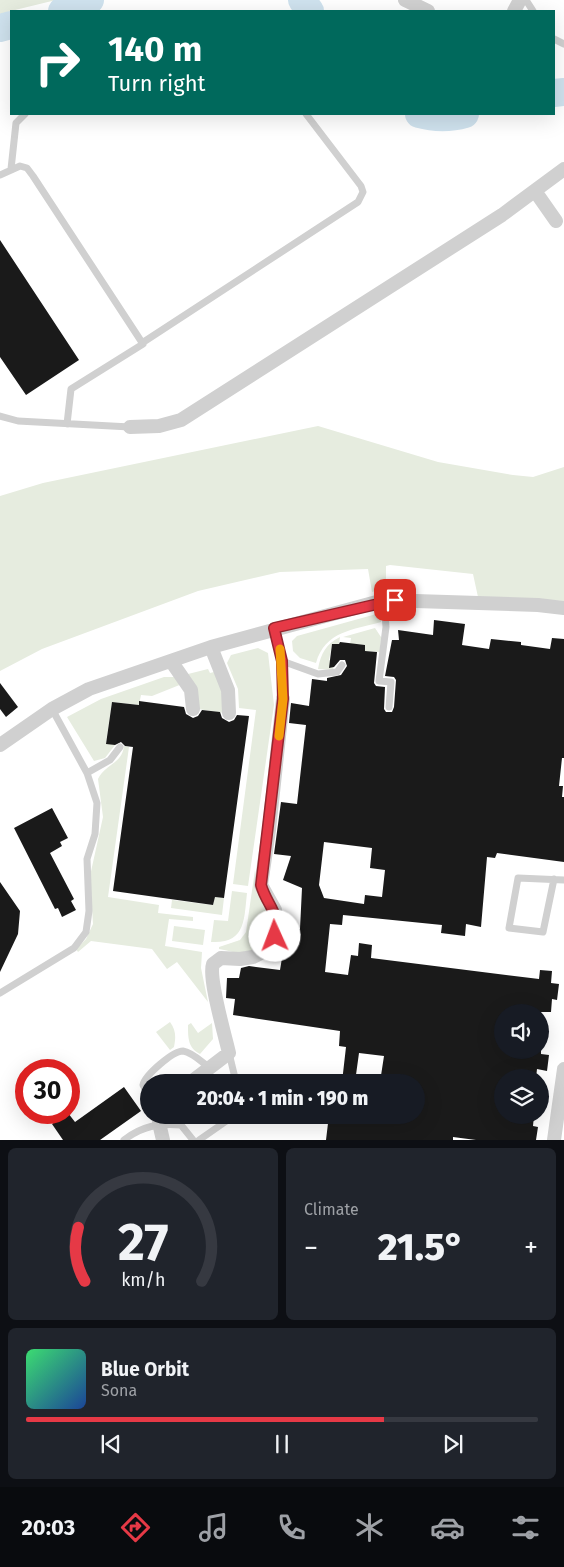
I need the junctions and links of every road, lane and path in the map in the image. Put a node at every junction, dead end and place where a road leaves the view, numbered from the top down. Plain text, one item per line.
1 (405, 0) edge
2 (426, 10) edge
3 (24, 115) edge
4 (307, 115) edge
5 (11, 169) junction
6 (564, 169) edge
7 (0, 175) edge
8 (535, 191) junction
9 (556, 221) dead end
10 (142, 343) junction
11 (0, 416) edge
12 (67, 424) junction
13 (130, 427) joint
14 (384, 600) junction
15 (564, 608) edge
16 (274, 628) junction
17 (211, 647) junction
18 (171, 661) junction
19 (282, 661) junction
20 (342, 665) dead end
21 (283, 699) joint
22 (389, 707) dead end
23 (193, 708) dead end
24 (52, 709) junction
25 (229, 713) dead end
26 (0, 745) edge
27 (120, 747) dead end
28 (87, 773) junction
29 (554, 879) junction
30 (564, 880) edge
31 (0, 992) edge
32 (229, 1053) junction
33 (210, 1068) junction
34 (564, 1069) edge
35 (150, 1074) edge
36 (202, 1074) edge
37 (234, 1074) edge
38 (148, 1124) edge
39 (160, 1124) edge
40 (178, 1124) edge
41 (222, 1124) edge
42 (124, 1140) edge
43 (163, 1140) edge
44 (194, 1140) edge
45 (199, 1140) edge
46 (554, 1140) edge

1 - 2 street
3 - 5 lane
4 - 10 lane
5 - 7 lane
5 - 10 lane
6 - 8 street
8 - 9 street
8 - 13 street
10 - 12 lane
11 - 12 lane
12 - 13 lane
14 - 15 street
14 - 16 street
14 - 22 lane
16 - 17 street
16 - 19 lane
17 - 18 street
17 - 25 street
18 - 23 street
18 - 24 street
19 - 20 lane
19 - 21 lane
21 - 32 street
24 - 26 street
24 - 28 lane
27 - 28 lane
28 - 31 lane
29 - 29 lane
29 - 30 lane
32 - 33 street
32 - 37 lane
33 - 35 lane
33 - 36 street
34 - 46 street
38 - 42 lane
39 - 43 street
40 - 44 lane
41 - 45 lane

